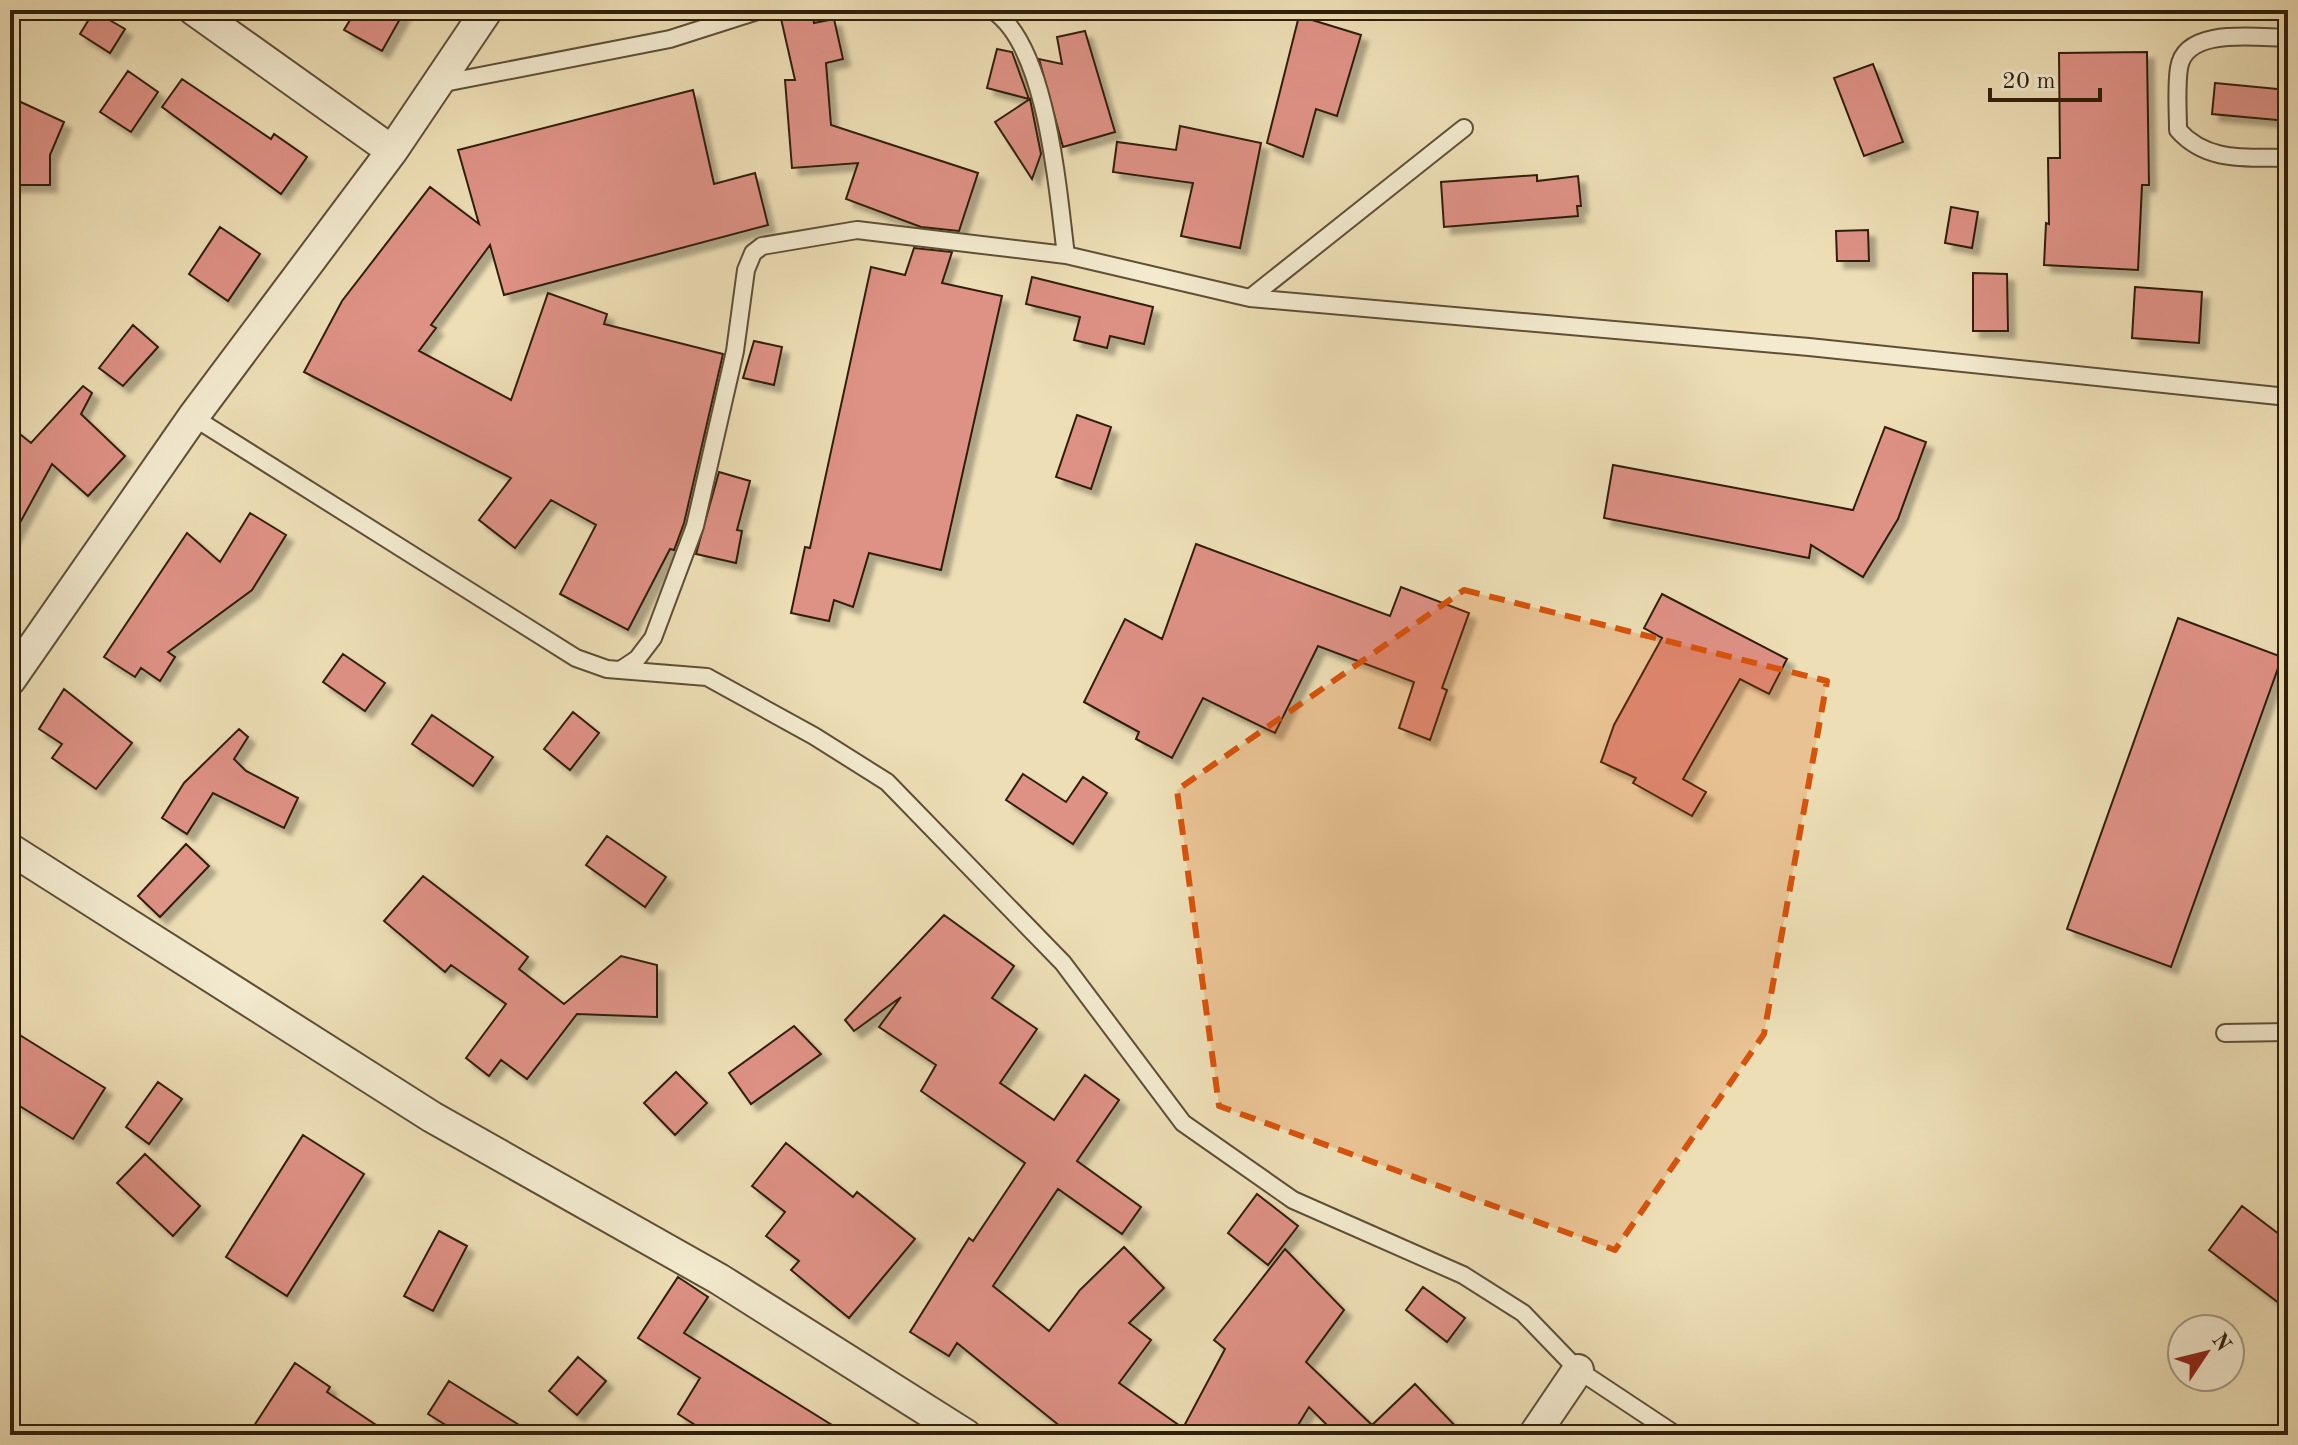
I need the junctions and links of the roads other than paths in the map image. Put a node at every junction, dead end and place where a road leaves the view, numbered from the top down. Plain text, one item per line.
1 (194, 10) edge
2 (487, 10) edge
3 (761, 10) edge
4 (992, 10) edge
5 (2288, 38) edge
6 (437, 84) junction
7 (1464, 128) dead end
8 (392, 151) junction
9 (2288, 158) edge
10 (1066, 255) junction
11 (1250, 298) junction
12 (2288, 397) edge
13 (193, 417) junction
14 (622, 669) junction
15 (10, 680) edge
16 (10, 849) edge
17 (2288, 1032) edge
18 (2225, 1033) dead end
19 (1578, 1370) junction
20 (966, 1435) edge
21 (1534, 1435) edge
22 (1676, 1435) edge

1 - 8 street
2 - 6 street
3 - 6 lane
4 - 10 lane
5 - 9 lane
6 - 8 street
7 - 11 lane
8 - 13 street
10 - 11 lane
10 - 14 lane
11 - 12 lane
13 - 14 lane
13 - 15 street
14 - 19 lane
16 - 20 street
17 - 18 lane
19 - 21 street
19 - 22 lane

